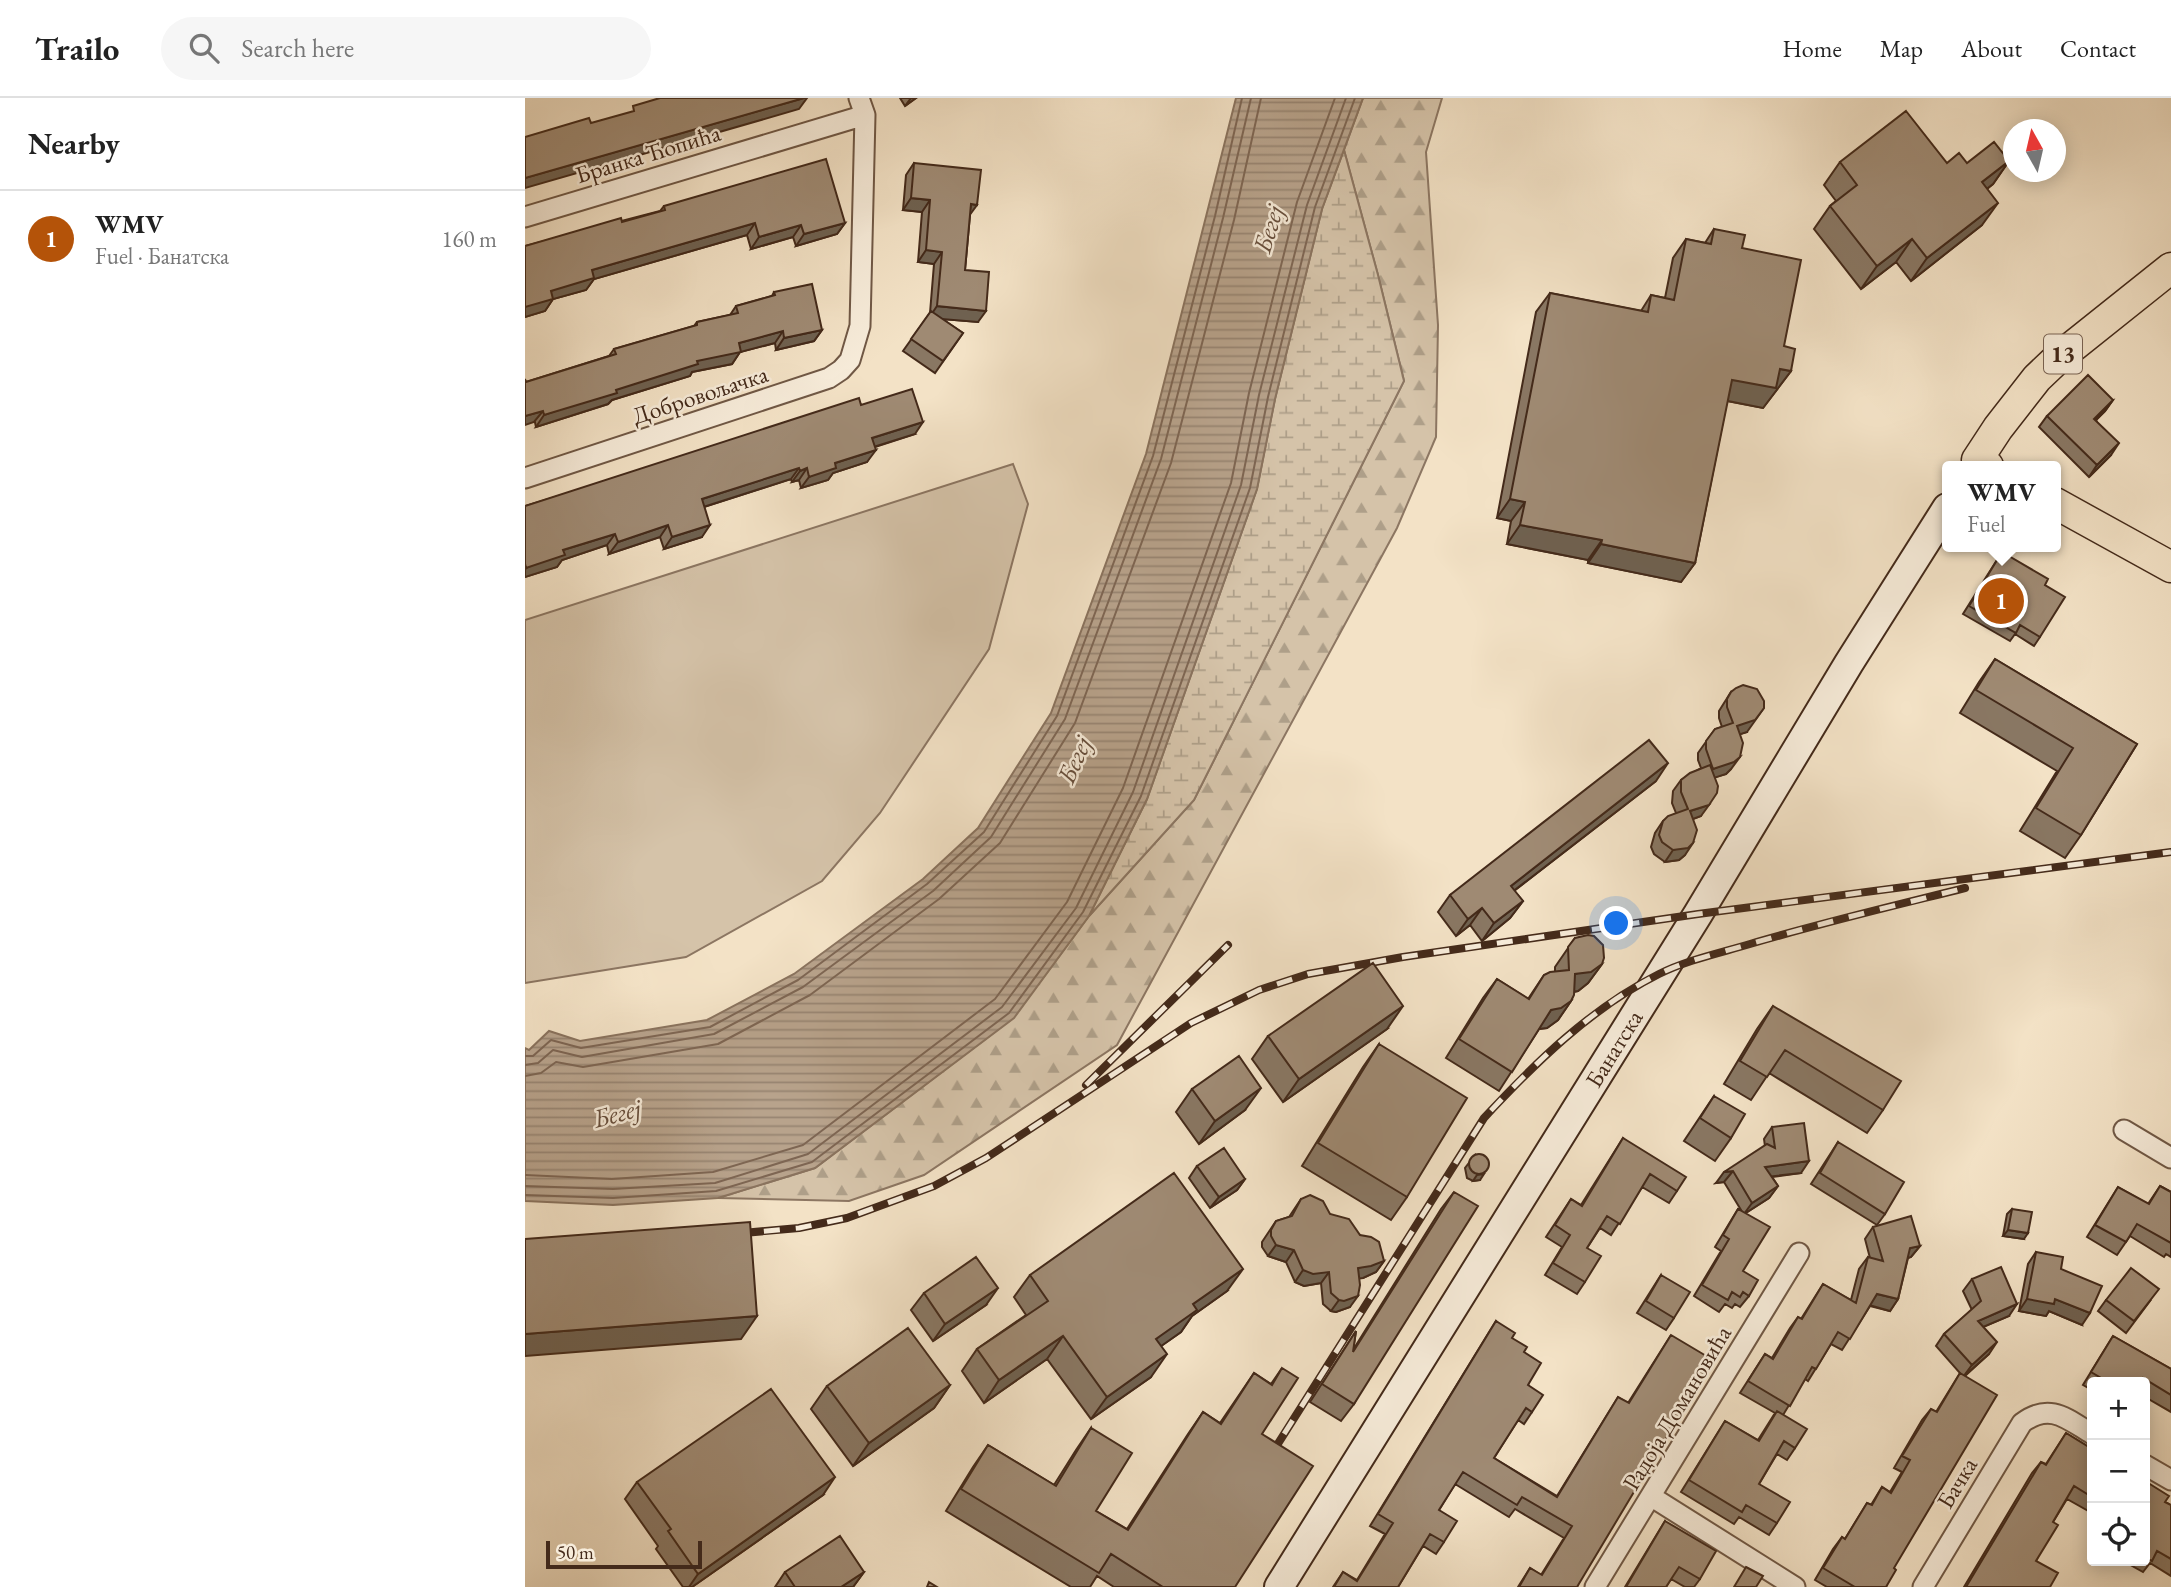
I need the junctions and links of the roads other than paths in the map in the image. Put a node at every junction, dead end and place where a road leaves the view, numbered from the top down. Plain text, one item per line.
1 (862, 106) edge
2 (525, 217) edge
3 (2171, 268) edge
4 (1982, 461) edge
5 (525, 478) edge
6 (2061, 506) edge
7 (1942, 517) edge
8 (2171, 567) edge
9 (2124, 1130) dead end
10 (2171, 1158) edge
11 (1799, 1254) dead end
12 (2087, 1431) edge
13 (2150, 1468) edge
14 (2171, 1480) edge
15 (1652, 1497) junction
16 (1279, 1587) edge
17 (1595, 1587) edge
18 (1795, 1587) edge
19 (1923, 1587) edge

1 - 2 street, Бранка Ћопића
1 - 5 street, Добровољачка
3 - 4 main road, 13
6 - 8 main road
7 - 16 main road, Банатска
9 - 10 street
11 - 15 street, Радоја Домановића
12 - 19 street, Бачка
13 - 14 street
15 - 17 street, Радоја Домановића
15 - 18 street

